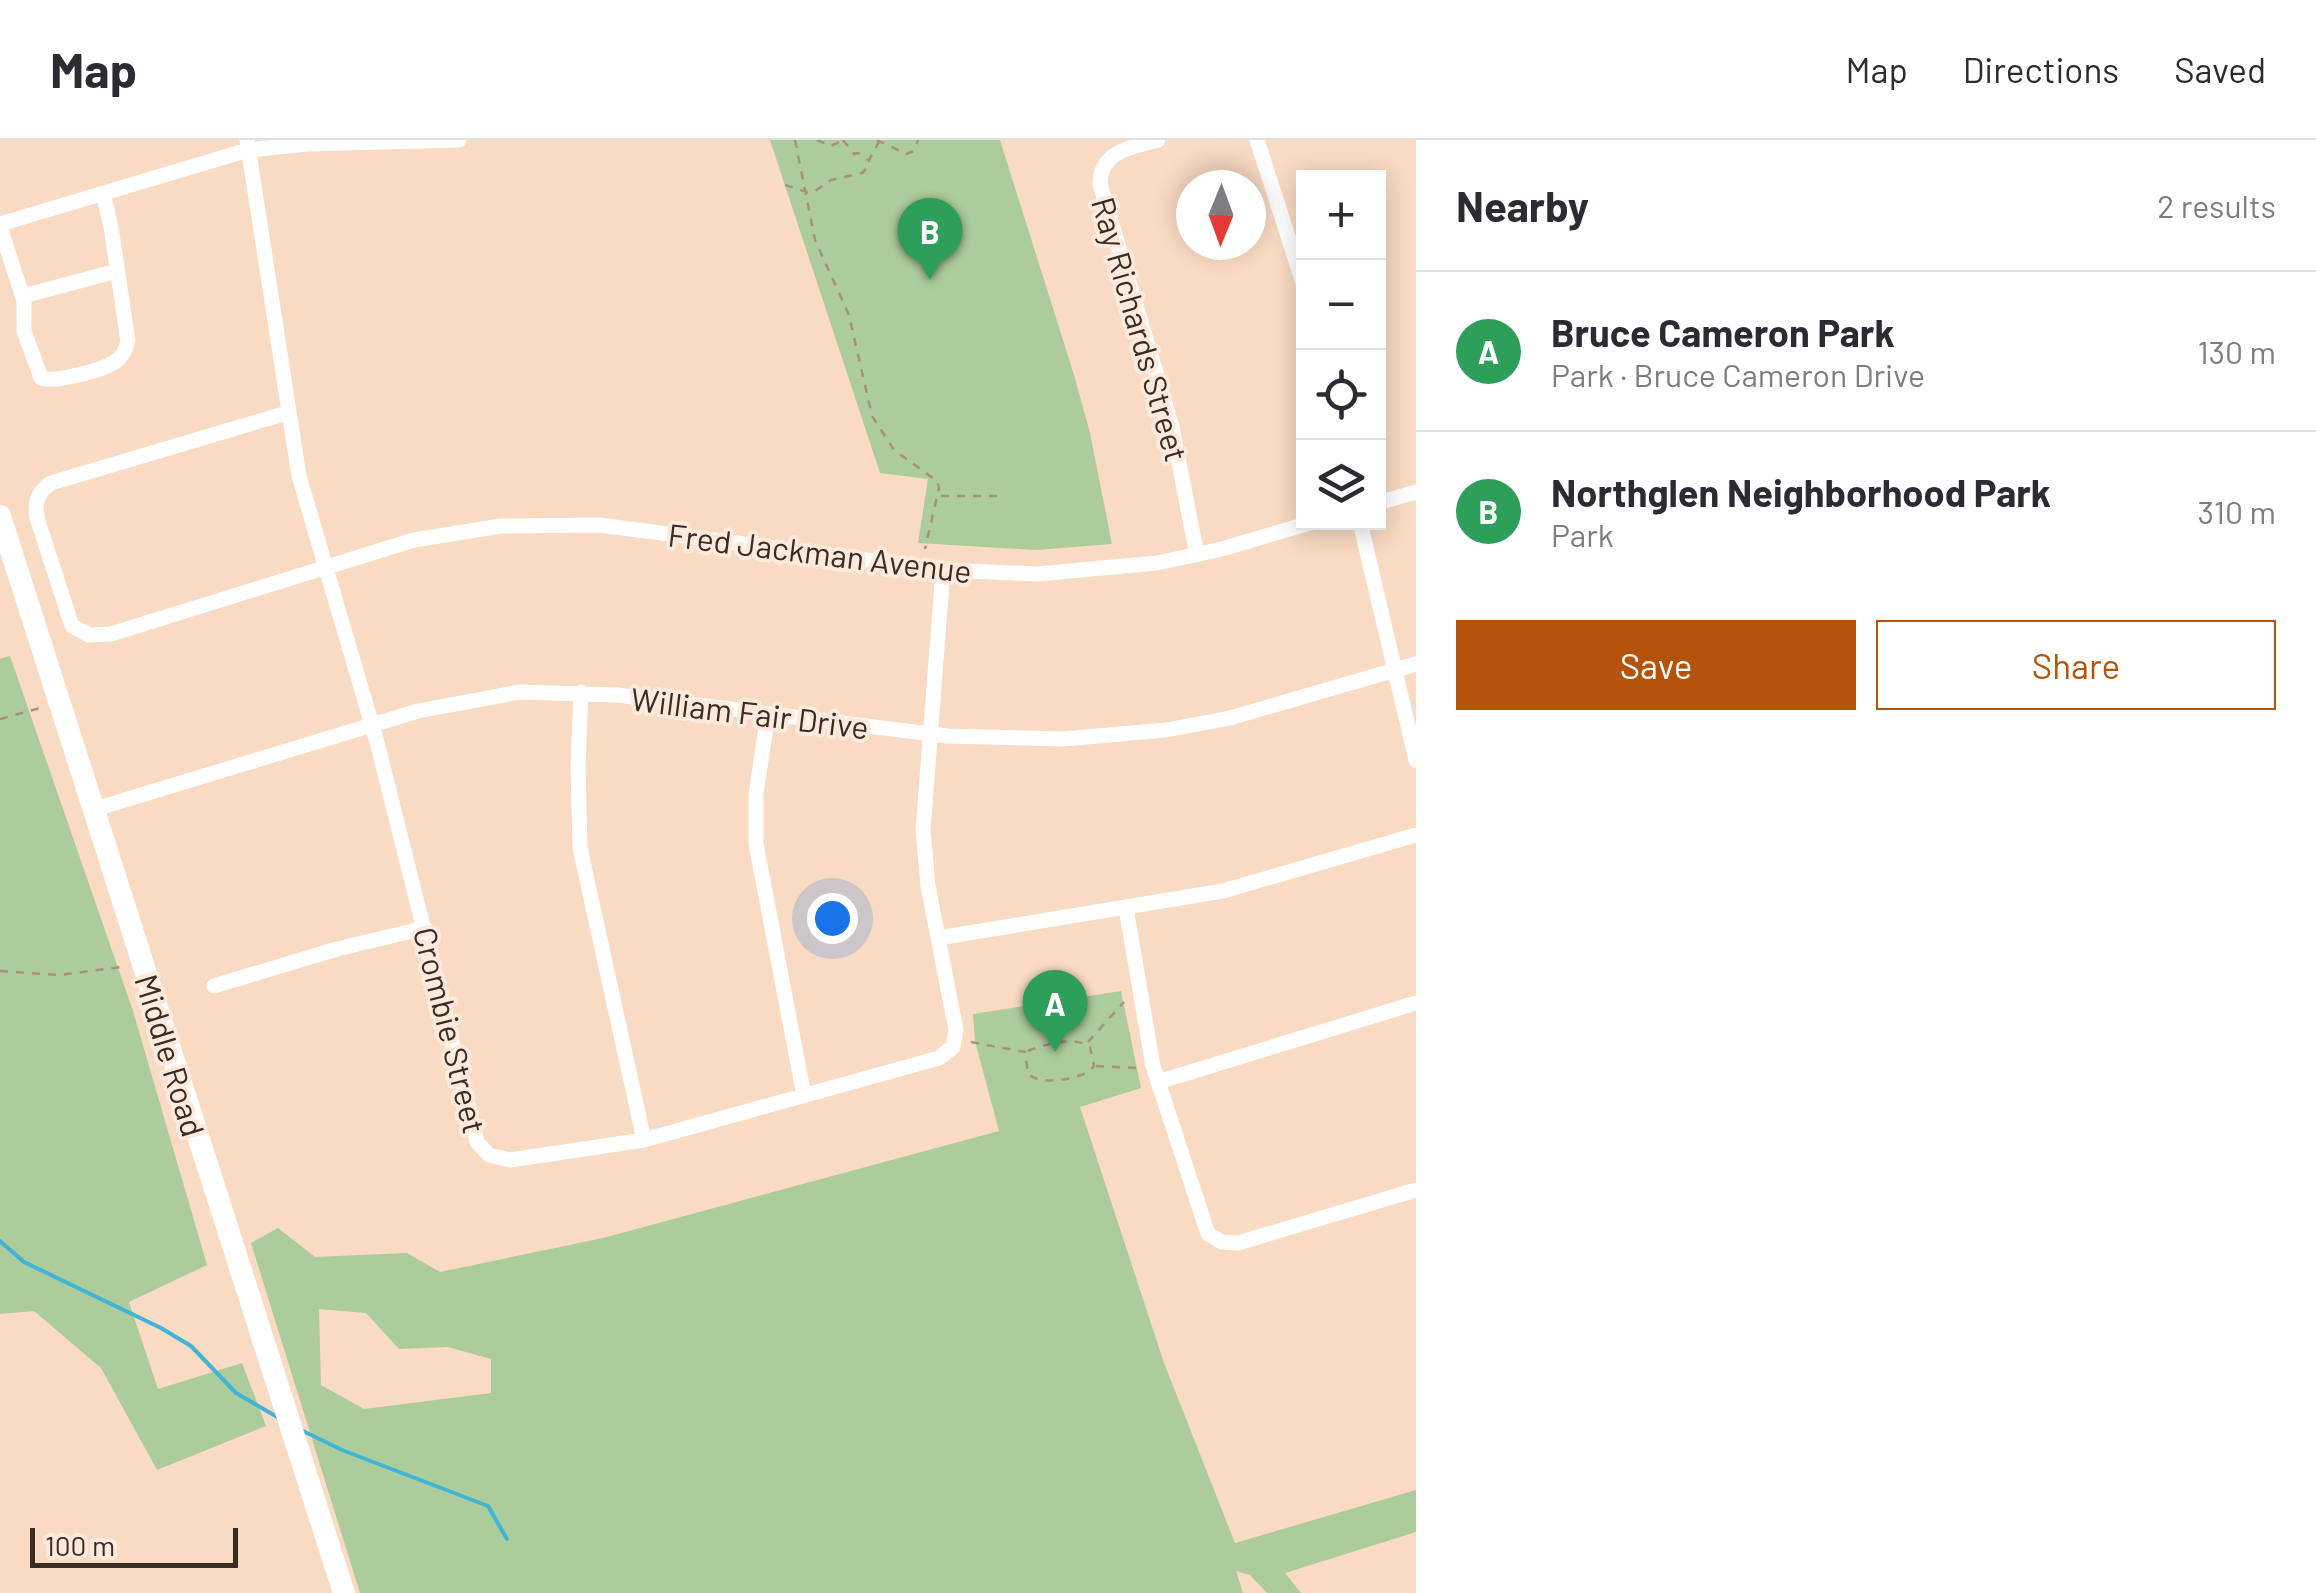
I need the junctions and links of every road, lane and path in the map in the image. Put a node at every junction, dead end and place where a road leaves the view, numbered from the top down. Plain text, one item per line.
1 (459, 140) edge
2 (795, 140) edge
3 (818, 140) edge
4 (843, 140) edge
5 (918, 140) edge
6 (1158, 140) edge
7 (1257, 140) edge
8 (878, 141) edge
9 (248, 145) edge
10 (868, 160) junction
11 (785, 185) dead end
12 (806, 192) junction
13 (103, 193) junction
14 (0, 225) edge
15 (1296, 261) edge
16 (117, 271) junction
17 (23, 296) junction
18 (287, 414) junction
19 (1416, 492) edge
20 (939, 496) junction
21 (998, 496) dead end
22 (1386, 501) edge
23 (0, 516) edge
24 (1296, 527) edge
25 (1362, 530) edge
26 (925, 549) dead end
27 (1197, 555) junction
28 (326, 567) junction
29 (942, 570) junction
30 (1416, 664) edge
31 (1393, 671) junction
32 (581, 692) junction
33 (40, 708) dead end
34 (768, 714) junction
35 (0, 719) edge
36 (372, 725) junction
37 (929, 734) junction
38 (1416, 760) edge
39 (92, 810) junction
40 (1416, 835) edge
41 (1126, 908) junction
42 (425, 928) junction
43 (938, 938) junction
44 (122, 967) dead end
45 (0, 970) edge
46 (214, 986) dead end
47 (1124, 1002) dead end
48 (1416, 1004) edge
49 (971, 1042) dead end
50 (1087, 1044) junction
51 (1025, 1052) junction
52 (1094, 1066) junction
53 (1138, 1068) dead end
54 (1158, 1082) junction
55 (804, 1096) junction
56 (644, 1140) junction
57 (1416, 1190) edge
58 (344, 1593) edge

1 - 9 street
2 - 12 path
3 - 4 path
4 - 10 path
5 - 8 path
6 - 27 street, Ray Richards Street
7 - 15 street
8 - 10 path
9 - 13 street
9 - 18 street, Crombie Street
10 - 12 path
11 - 12 path
12 - 20 path
13 - 14 street
13 - 16 street
14 - 17 street
16 - 17 street
16 - 17 street
18 - 28 street, Crombie Street
18 - 28 street, Fred Jackman Avenue
19 - 22 street
20 - 21 path
20 - 26 path
23 - 39 street, Middle Road
24 - 27 street, Fred Jackman Avenue
25 - 31 street
27 - 29 street, Fred Jackman Avenue
28 - 29 street, Fred Jackman Avenue
28 - 36 street, Crombie Street
29 - 37 street, Crombie Street
30 - 31 street, William Fair Drive
31 - 37 street, William Fair Drive
31 - 38 street
32 - 34 street, William Fair Drive
32 - 36 street, William Fair Drive
32 - 56 street
33 - 35 path
34 - 37 street, William Fair Drive
34 - 55 street
36 - 39 street, William Fair Drive
36 - 42 street, Crombie Street
37 - 43 street, Crombie Street
39 - 58 street, Middle Road
40 - 41 street
41 - 43 street
41 - 54 street
42 - 46 street
42 - 56 street, Crombie Street
43 - 55 street, Crombie Street
44 - 45 path
47 - 50 path
48 - 54 street
49 - 51 path
50 - 51 path
50 - 52 path
51 - 52 path
52 - 53 path
54 - 57 street
55 - 56 street, Crombie Street

